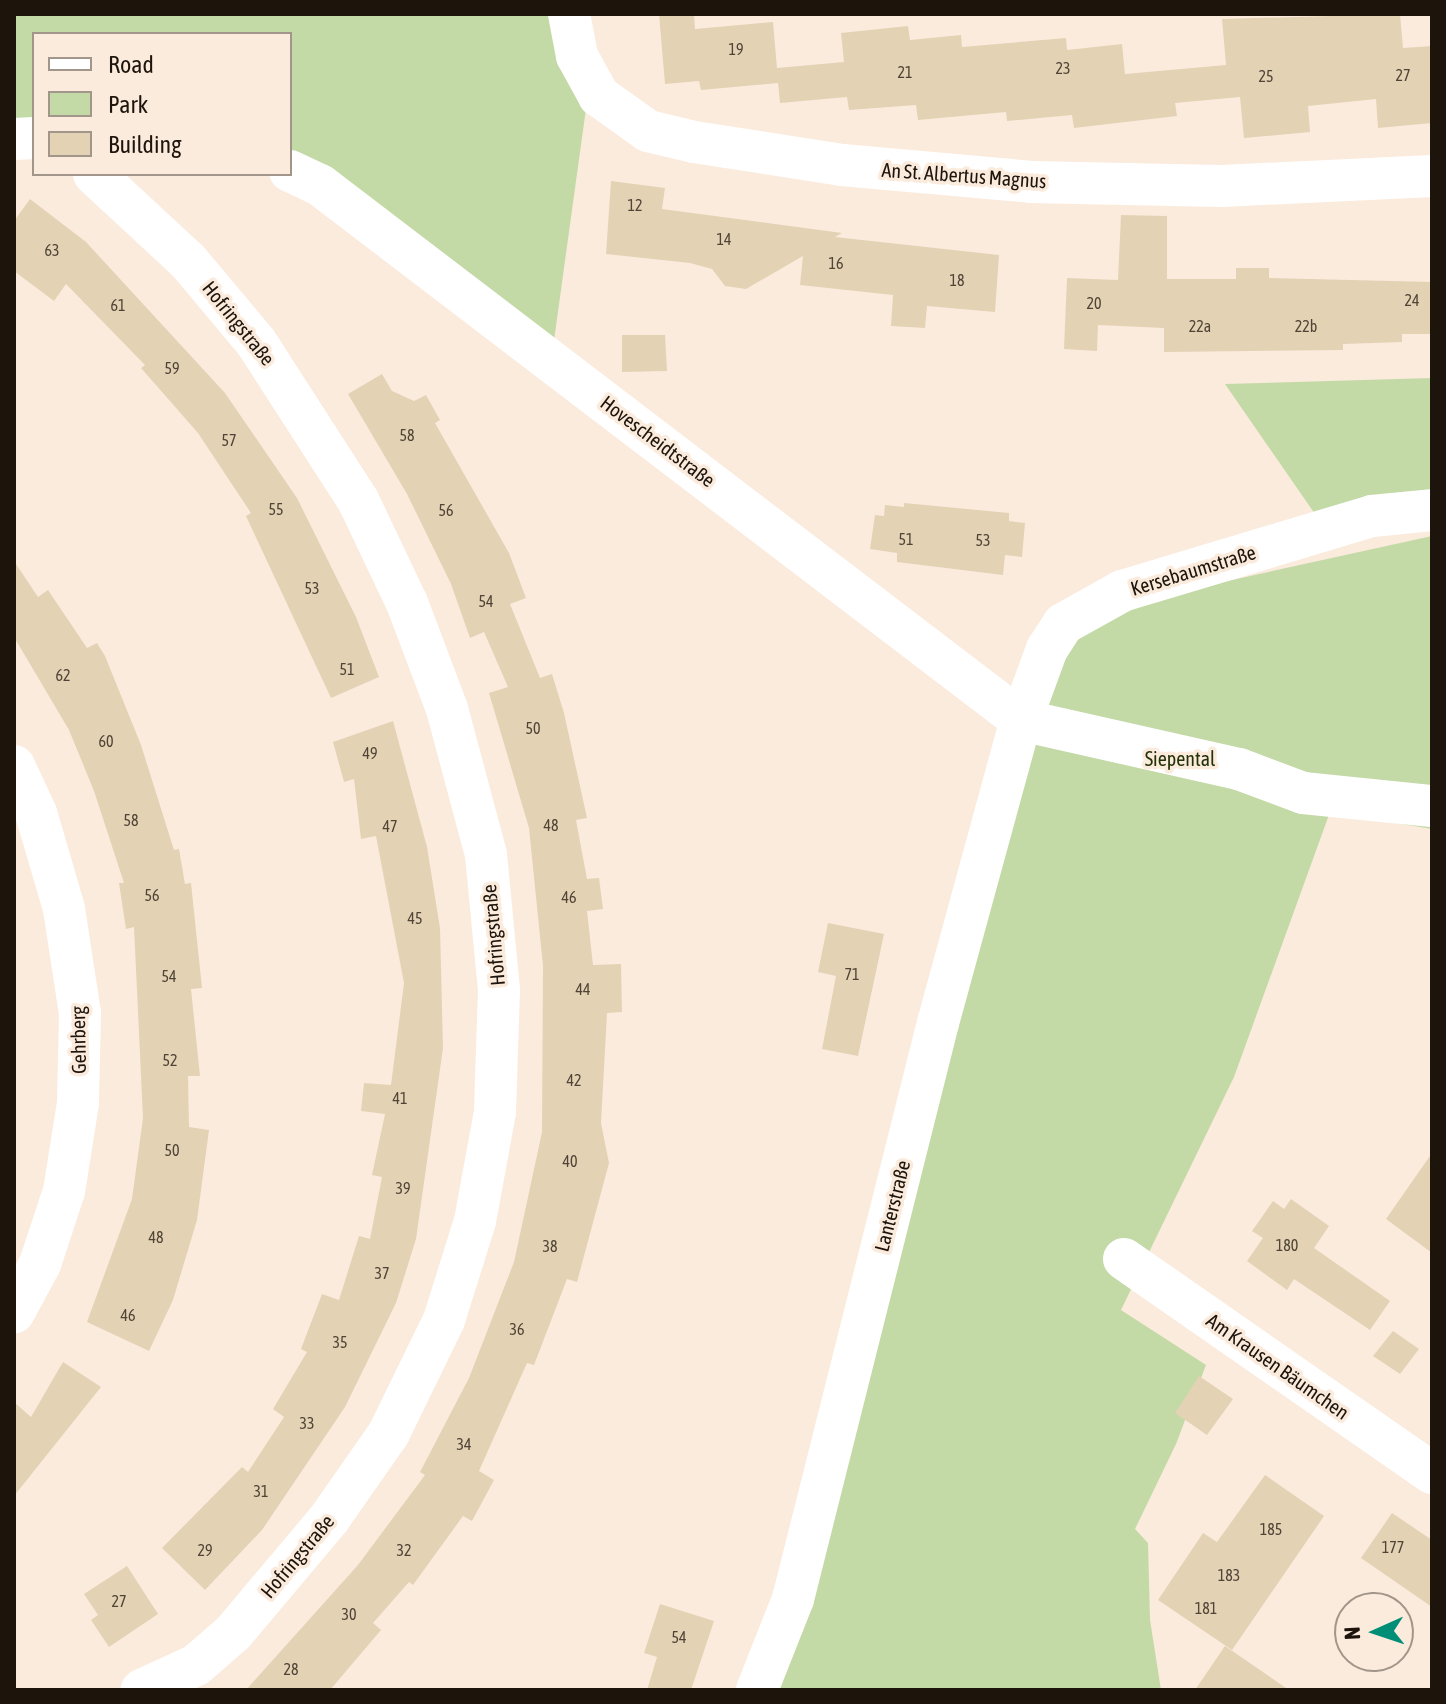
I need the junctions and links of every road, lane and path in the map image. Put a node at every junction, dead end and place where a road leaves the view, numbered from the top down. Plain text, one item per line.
1 (569, 14) edge
2 (292, 172) edge
3 (96, 176) edge
4 (1432, 176) edge
5 (1432, 510) edge
6 (1021, 720) junction
7 (14, 766) edge
8 (1432, 806) edge
9 (1124, 1259) dead end
10 (14, 1312) edge
11 (1432, 1473) edge
12 (142, 1690) edge
13 (757, 1690) edge

1 - 4 street, An St. Albertus Magnus
2 - 6 street, Hovescheidtstraße
3 - 12 street, Hofringstraße
5 - 6 street, Kersebaumstraße
6 - 8 street
6 - 13 street, Lanterstraße
7 - 10 street, Gehrberg
9 - 11 street, Am Krausen Bäumchen

